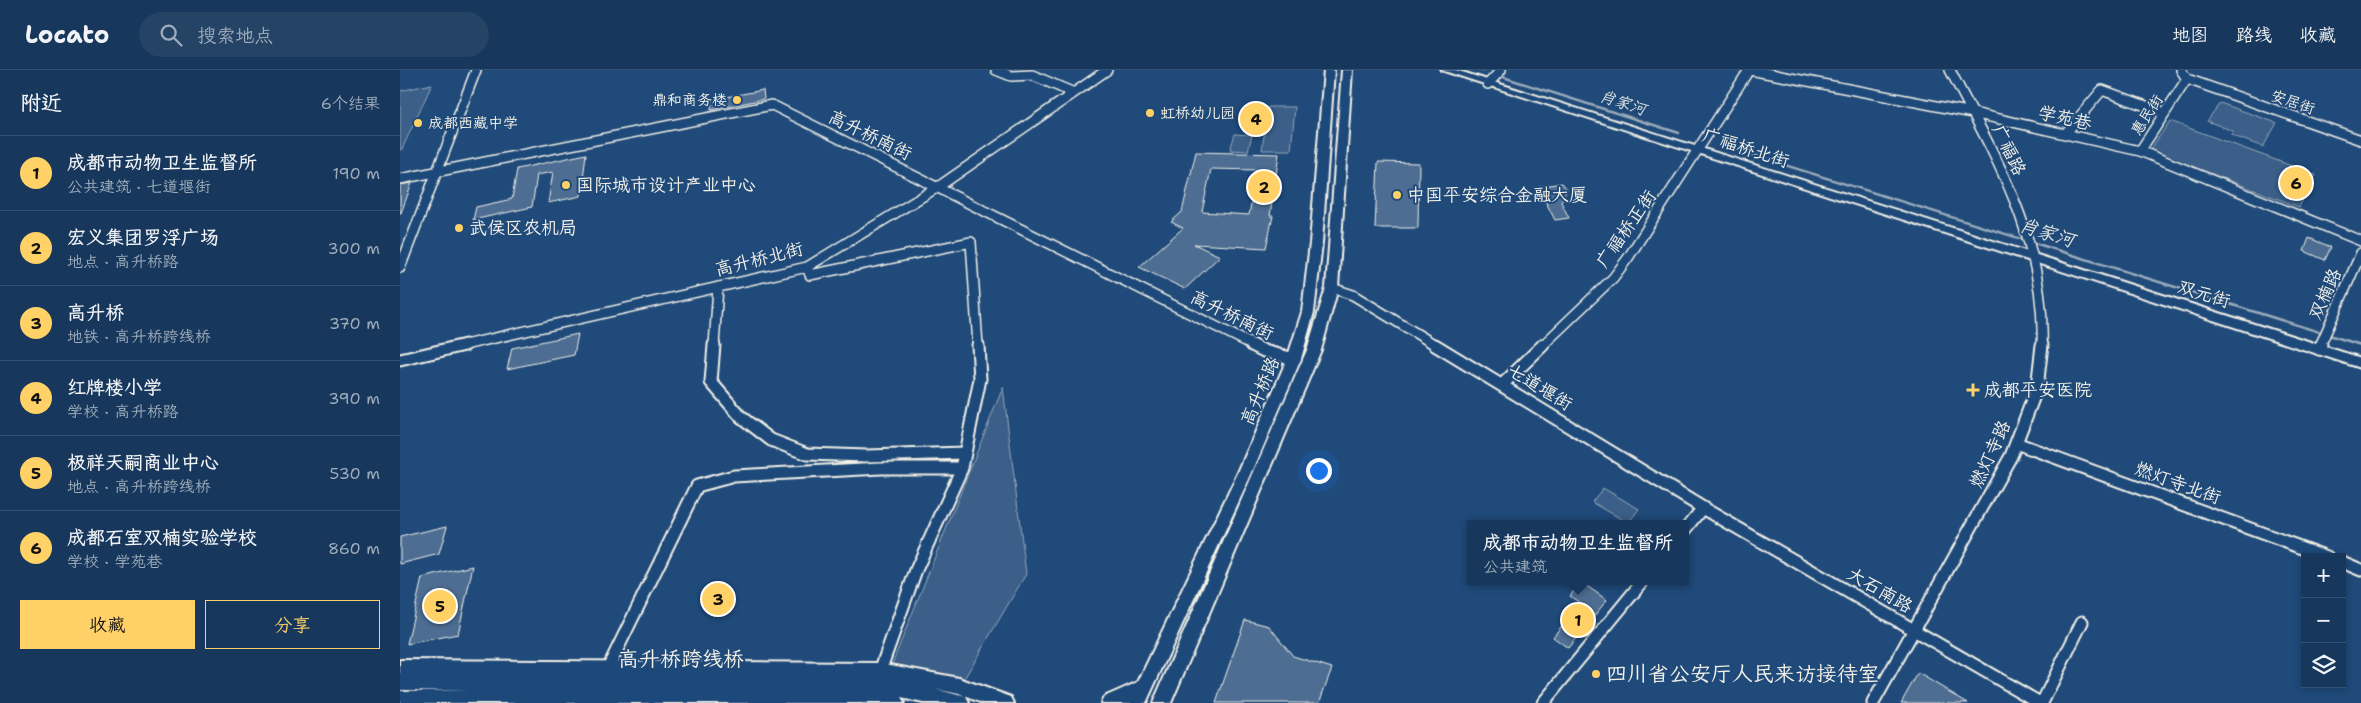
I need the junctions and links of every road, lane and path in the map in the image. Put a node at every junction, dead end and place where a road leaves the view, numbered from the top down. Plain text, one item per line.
1 (476, 70) edge
2 (996, 70) edge
3 (1107, 70) edge
4 (1329, 70) edge
5 (1347, 70) edge
6 (1446, 70) edge
7 (1501, 70) edge
8 (1749, 70) edge
9 (1950, 70) edge
10 (2181, 70) edge
11 (2187, 79) junction
12 (1488, 84) junction
13 (1074, 93) junction
14 (1972, 113) junction
15 (2165, 113) junction
16 (2065, 134) junction
17 (2361, 140) edge
18 (1698, 151) junction
19 (2140, 151) junction
20 (437, 172) junction
21 (400, 179) edge
22 (938, 187) junction
23 (2361, 241) edge
24 (2031, 248) joint
25 (2361, 253) edge
26 (2036, 260) junction
27 (807, 267) junction
28 (400, 268) edge
29 (718, 287) junction
30 (1332, 288) junction
31 (2321, 344) junction
32 (1294, 359) junction
33 (400, 360) edge
34 (2361, 363) edge
35 (1502, 385) junction
36 (2016, 443) junction
37 (965, 453) junction
38 (962, 468) junction
39 (1703, 508) junction
40 (1689, 525) edge
41 (2317, 553) edge
42 (2346, 564) edge
43 (2361, 570) edge
44 (1639, 585) edge
45 (2082, 622) dead end
46 (1914, 631) junction
47 (400, 668) edge
48 (608, 668) junction
49 (880, 672) junction
50 (400, 682) edge
51 (1141, 696) edge
52 (400, 699) edge
53 (1166, 699) edge
54 (895, 703) edge
55 (960, 703) edge
56 (1006, 703) edge
57 (1110, 703) edge
58 (1543, 703) edge
59 (1873, 703) edge
60 (2041, 703) edge

1 - 20 street
2 - 13 street
3 - 13 street, 高升桥北街
4 - 32 main road, 高升桥路
5 - 30 main road, 高升桥路
6 - 12 main road, 广福桥北街
7 - 12 street
8 - 14 street, 学苑巷
8 - 18 street, 广福桥正街
9 - 14 street, 广福路
10 - 11 street
11 - 15 street, 惠民街
11 - 17 street, 安居街
12 - 18 main road, 广福桥北街
13 - 22 street, 高升桥北街
14 - 16 street, 学苑巷
14 - 24 street, 广福路
15 - 16 street
15 - 19 street, 惠民街
16 - 19 street, 学苑巷
18 - 26 main road, 广福桥北街
18 - 35 street, 广福桥正街
19 - 23 street, 学苑巷
20 - 21 street, 高升桥南街
20 - 22 street, 高升桥南街
20 - 28 street
22 - 27 street, 高升桥北街
22 - 32 street, 高升桥南街
24 - 26 street, 燃灯寺路
25 - 31 street, 双楠路
26 - 31 main road, 双元街
26 - 36 street, 燃灯寺路
27 - 29 street, 高升桥北街
27 - 37 street
29 - 33 street, 高升桥北街
29 - 37 street
30 - 35 street, 七道堰街
30 - 53 main road, 高升桥路
31 - 34 main road, 双元街
32 - 51 main road, 高升桥路
35 - 39 street, 七道堰街
36 - 41 street, 燃灯寺北街
36 - 46 street, 燃灯寺路
37 - 38 street
38 - 48 street
38 - 49 street
39 - 40 street
39 - 46 street, 大石南路
42 - 43 street
44 - 58 street
45 - 60 street
46 - 59 street, 燃灯寺路
46 - 60 street, 大石南路
47 - 48 main road
48 - 49 main road
49 - 56 main road
50 - 55 main road, 高升桥跨线桥
51 - 57 main road
52 - 54 main road, 高升桥跨线桥

